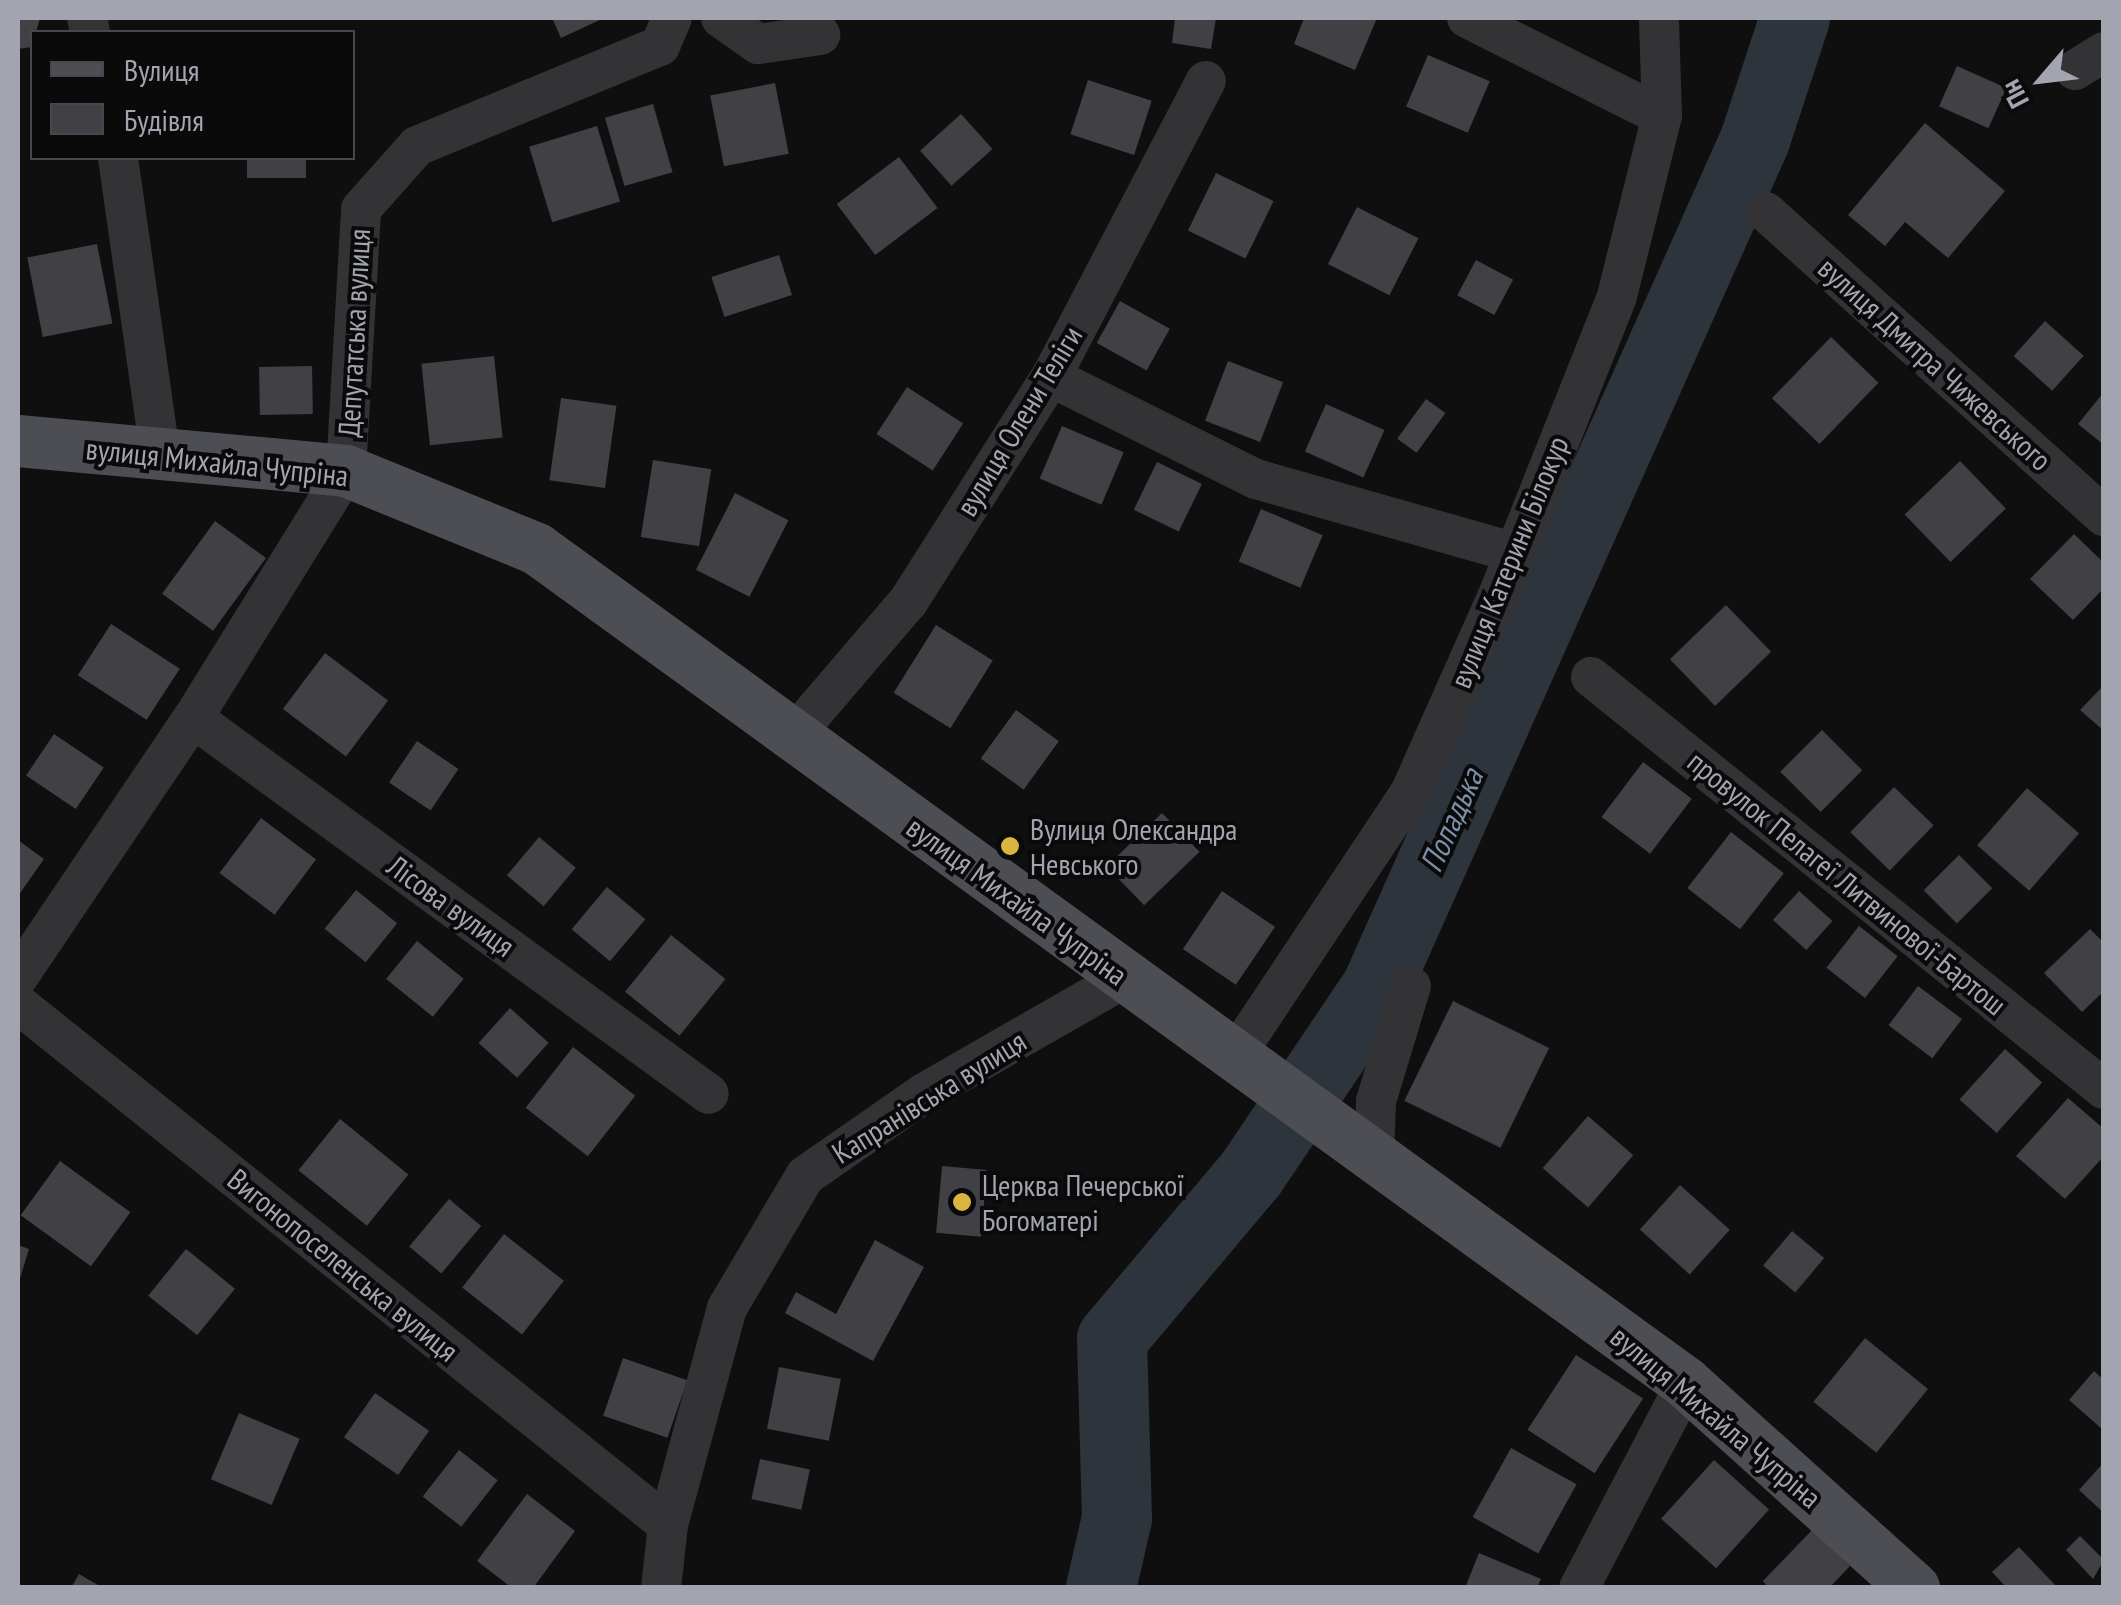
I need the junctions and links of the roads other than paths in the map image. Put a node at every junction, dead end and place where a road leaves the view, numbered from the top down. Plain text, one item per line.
1 (672, 18) edge
2 (721, 18) edge
3 (1467, 18) edge
4 (1659, 18) edge
5 (820, 35) dead end
6 (1206, 81) dead end
7 (1662, 116) junction
8 (118, 160) edge
9 (1766, 212) dead end
10 (1051, 378) junction
11 (18, 441) edge
12 (160, 453) junction
13 (346, 471) junction
14 (2104, 516) edge
15 (1515, 553) junction
16 (1591, 676) dead end
17 (193, 718) junction
18 (793, 736) junction
19 (18, 977) edge
20 (1123, 979) junction
21 (1411, 986) dead end
22 (18, 1004) edge
23 (1243, 1066) junction
24 (2104, 1089) edge
25 (709, 1094) dead end
26 (1360, 1145) junction
27 (1686, 1383) junction
28 (668, 1525) junction
29 (661, 1588) edge
30 (1579, 1588) edge
31 (1914, 1588) edge

1 - 13 street, Депутатська вулиця
2 - 5 street
3 - 7 street
4 - 7 street, вулиця Катерини Білокур
6 - 10 street, вулиця Олени Теліги
7 - 15 street, вулиця Катерини Білокур
8 - 12 street
9 - 14 street, вулиця Дмитра Чижевського
10 - 15 street
10 - 18 street, вулиця Олени Теліги
11 - 12 main road, вулиця Михайла Чупріна
12 - 13 main road, вулиця Михайла Чупріна
13 - 17 street, Депутатська вулиця
13 - 18 main road, вулиця Михайла Чупріна
15 - 23 street, вулиця Катерини Білокур
16 - 24 street, провулок Пелагеї Литвинової-Бартош
17 - 19 street, Депутатська вулиця
17 - 25 street, Лісова вулиця
18 - 20 main road, вулиця Михайла Чупріна
20 - 23 main road, вулиця Михайла Чупріна
20 - 28 street, Капранівська вулиця
21 - 26 street
22 - 28 street, Вигонопоселенська вулиця
23 - 26 main road, вулиця Михайла Чупріна
26 - 27 main road, вулиця Михайла Чупріна
27 - 30 street
27 - 31 main road, вулиця Михайла Чупріна
28 - 29 street, Капранівська вулиця

